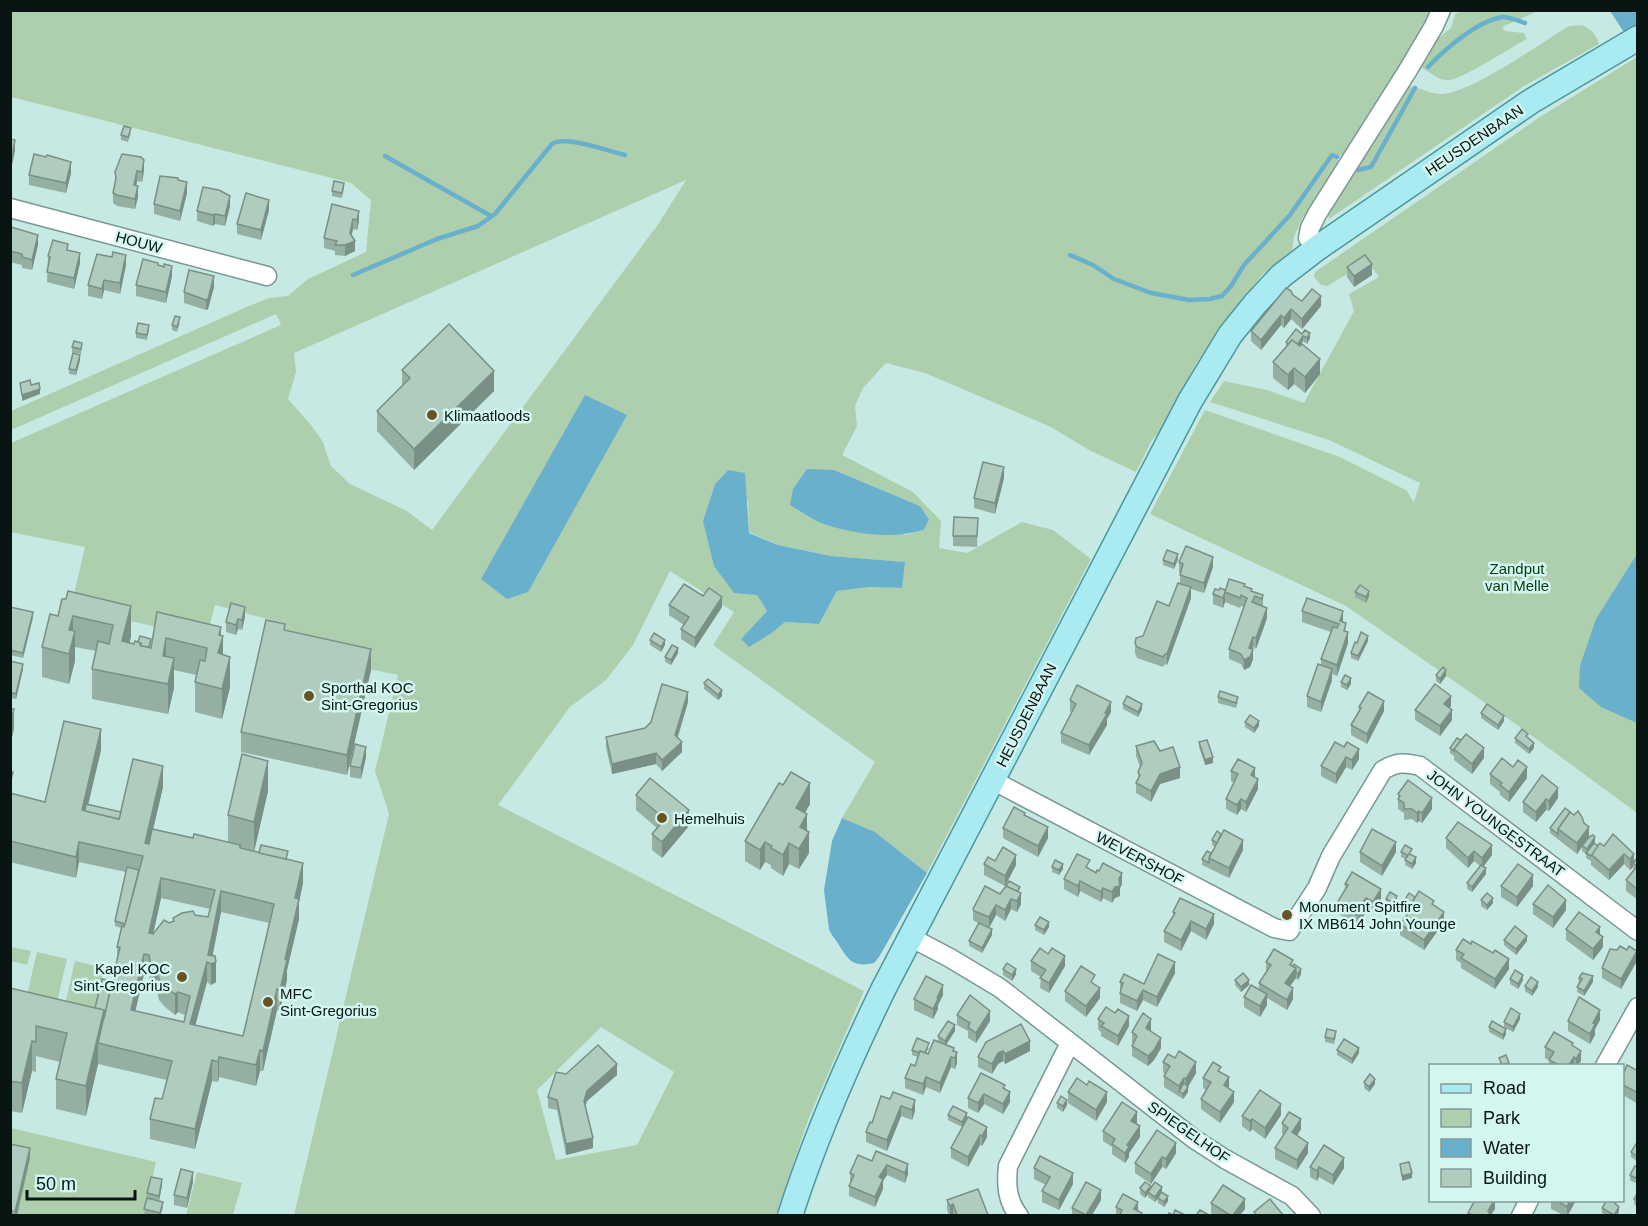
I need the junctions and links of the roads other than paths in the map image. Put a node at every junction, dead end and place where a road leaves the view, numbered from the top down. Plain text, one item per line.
1 (1441, 10) edge
2 (1638, 38) edge
3 (10, 208) edge
4 (1316, 249) junction
5 (267, 276) dead end
6 (992, 780) junction
7 (1289, 931) joint
8 (1638, 931) edge
9 (910, 937) junction
10 (1638, 1007) edge
11 (1070, 1043) junction
12 (1606, 1064) edge
13 (790, 1215) edge
14 (1020, 1215) edge
15 (1311, 1215) edge

1 - 4 street
2 - 4 main road, HEUSDENBAAN
3 - 5 street, HOUW
4 - 6 main road, HEUSDENBAAN
6 - 7 street, WEVERSHOF
6 - 9 main road, HEUSDENBAAN
7 - 8 street, JOHN YOUNGESTRAAT
9 - 11 street, SPIEGELHOF
9 - 13 main road, HEUSDENBAAN
10 - 12 street
11 - 14 street
11 - 15 street, SPIEGELHOF

